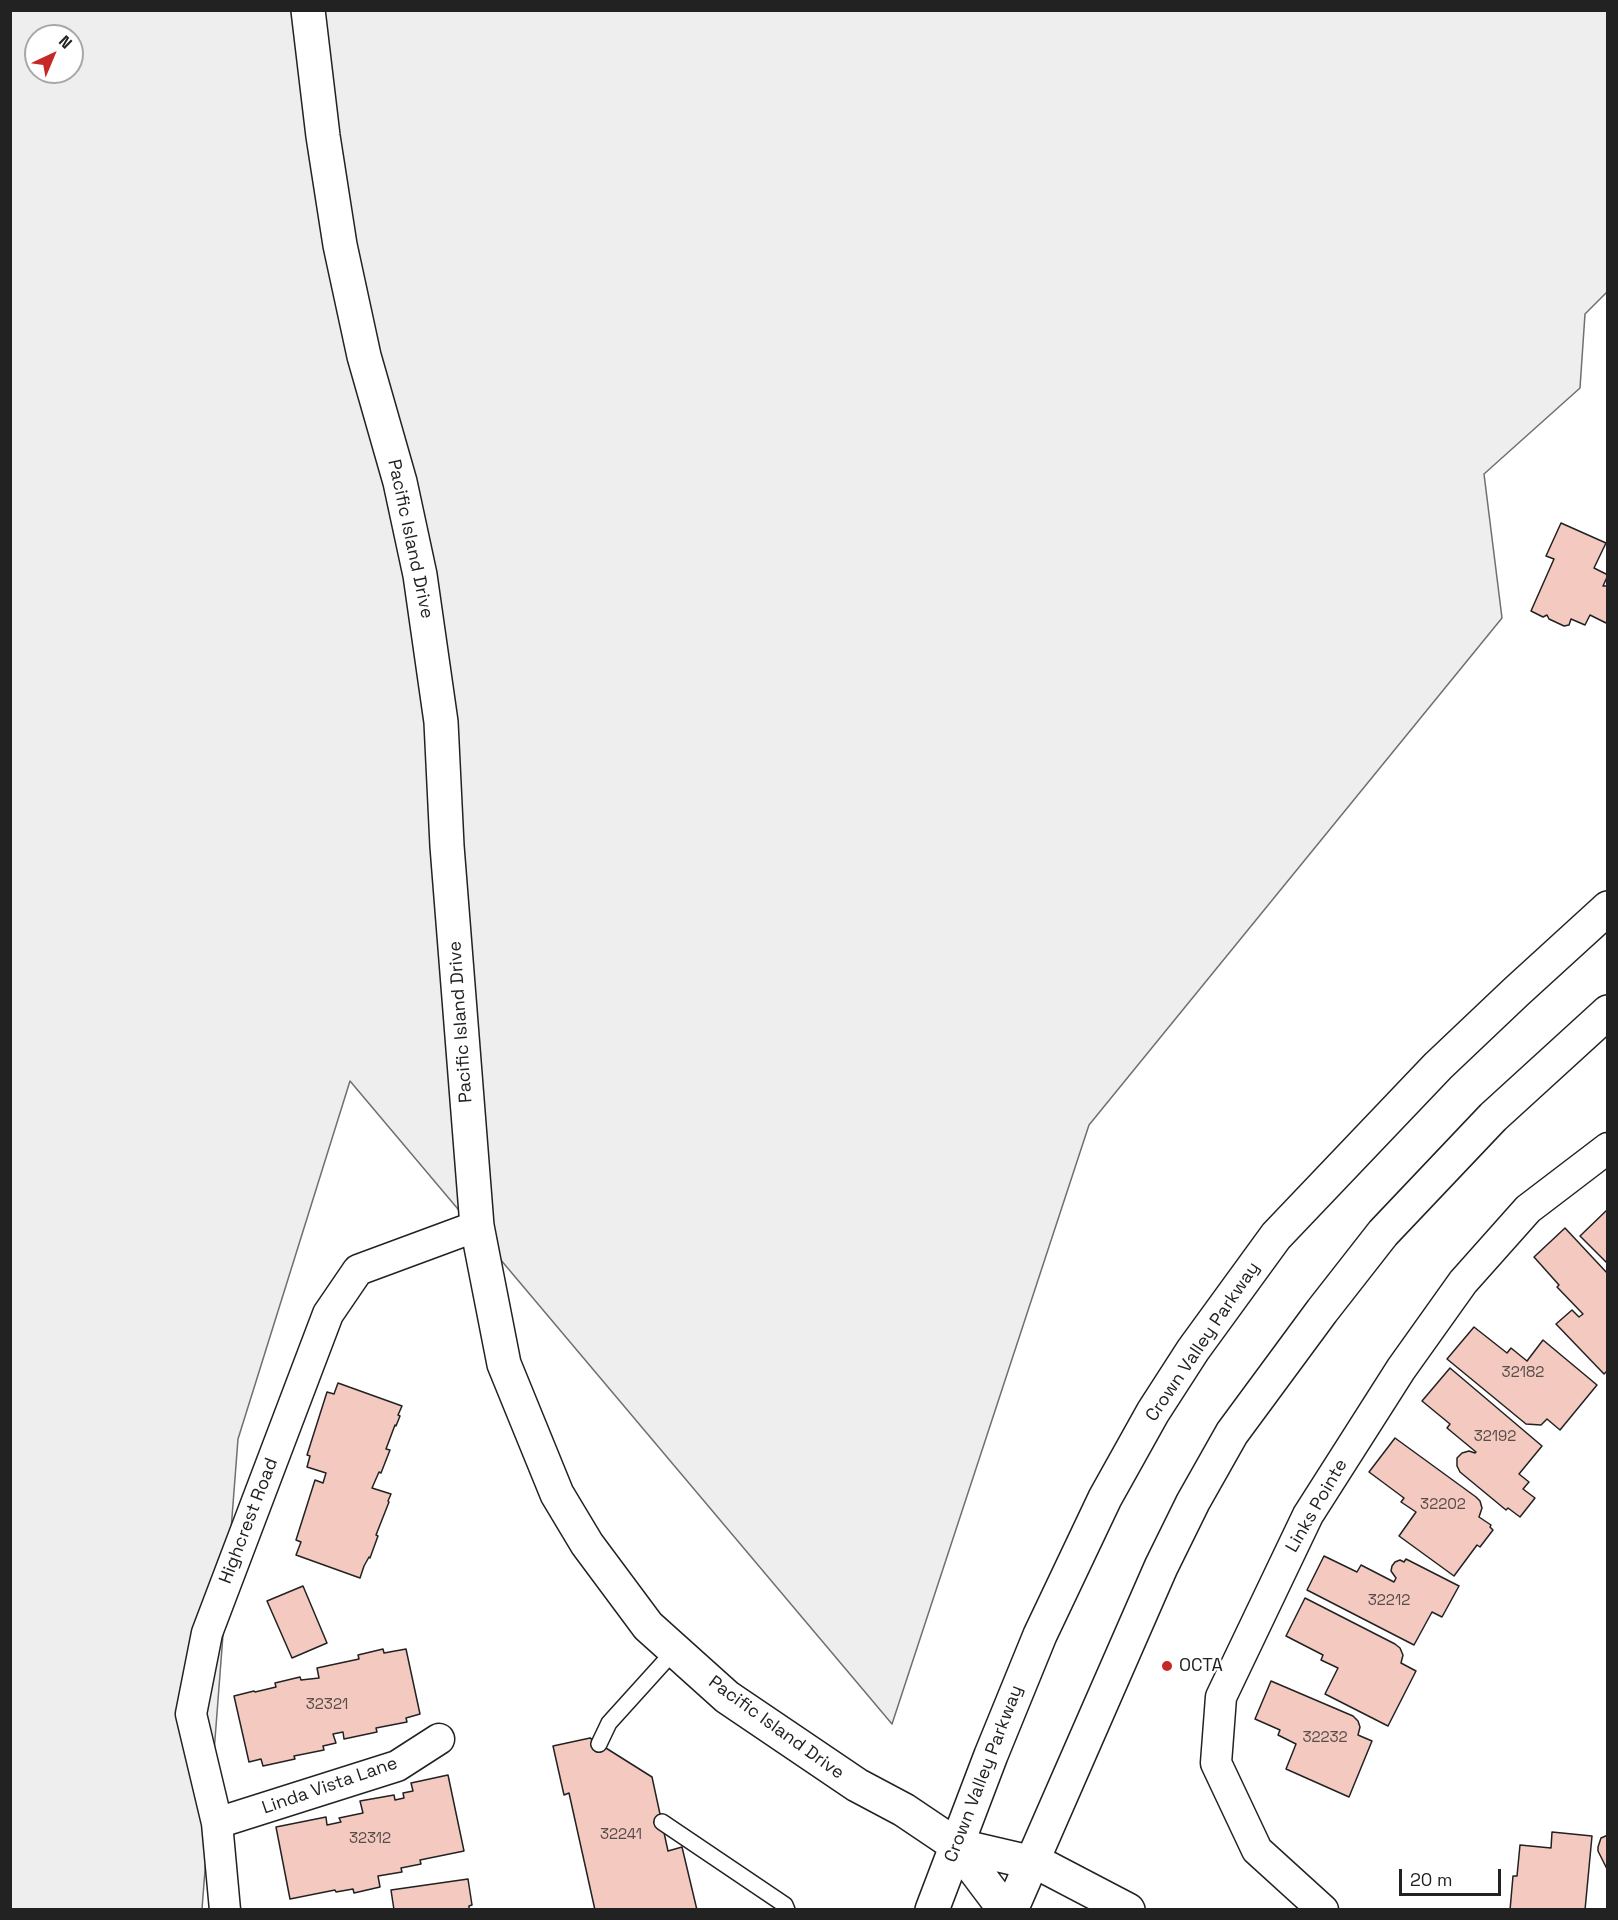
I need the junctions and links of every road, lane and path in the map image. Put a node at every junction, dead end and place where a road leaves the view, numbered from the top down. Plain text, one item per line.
1 (308, 10) edge
2 (1608, 908) edge
3 (1608, 1012) edge
4 (1608, 1148) edge
5 (477, 1226) junction
6 (675, 1650) junction
7 (440, 1739) dead end
8 (599, 1744) dead end
9 (662, 1822) dead end
10 (216, 1823) junction
11 (956, 1845) junction
12 (1033, 1863) junction
13 (225, 1910) edge
14 (787, 1910) edge
15 (932, 1910) edge
16 (1005, 1910) edge
17 (1011, 1910) edge
18 (1128, 1910) edge
19 (1323, 1910) edge

1 - 5 main road, Pacific Island Drive
2 - 11 main road, Crown Valley Parkway
3 - 12 main road
4 - 19 street, Links Pointe
5 - 6 main road, Pacific Island Drive
5 - 10 street, Highcrest Road
6 - 8 lane
6 - 11 main road, Pacific Island Drive
7 - 10 street, Linda Vista Lane
9 - 14 lane
10 - 13 street, Highcrest Road
11 - 12 main road
11 - 15 main road, Crown Valley Parkway
11 - 16 main road
12 - 17 main road
12 - 18 main road

